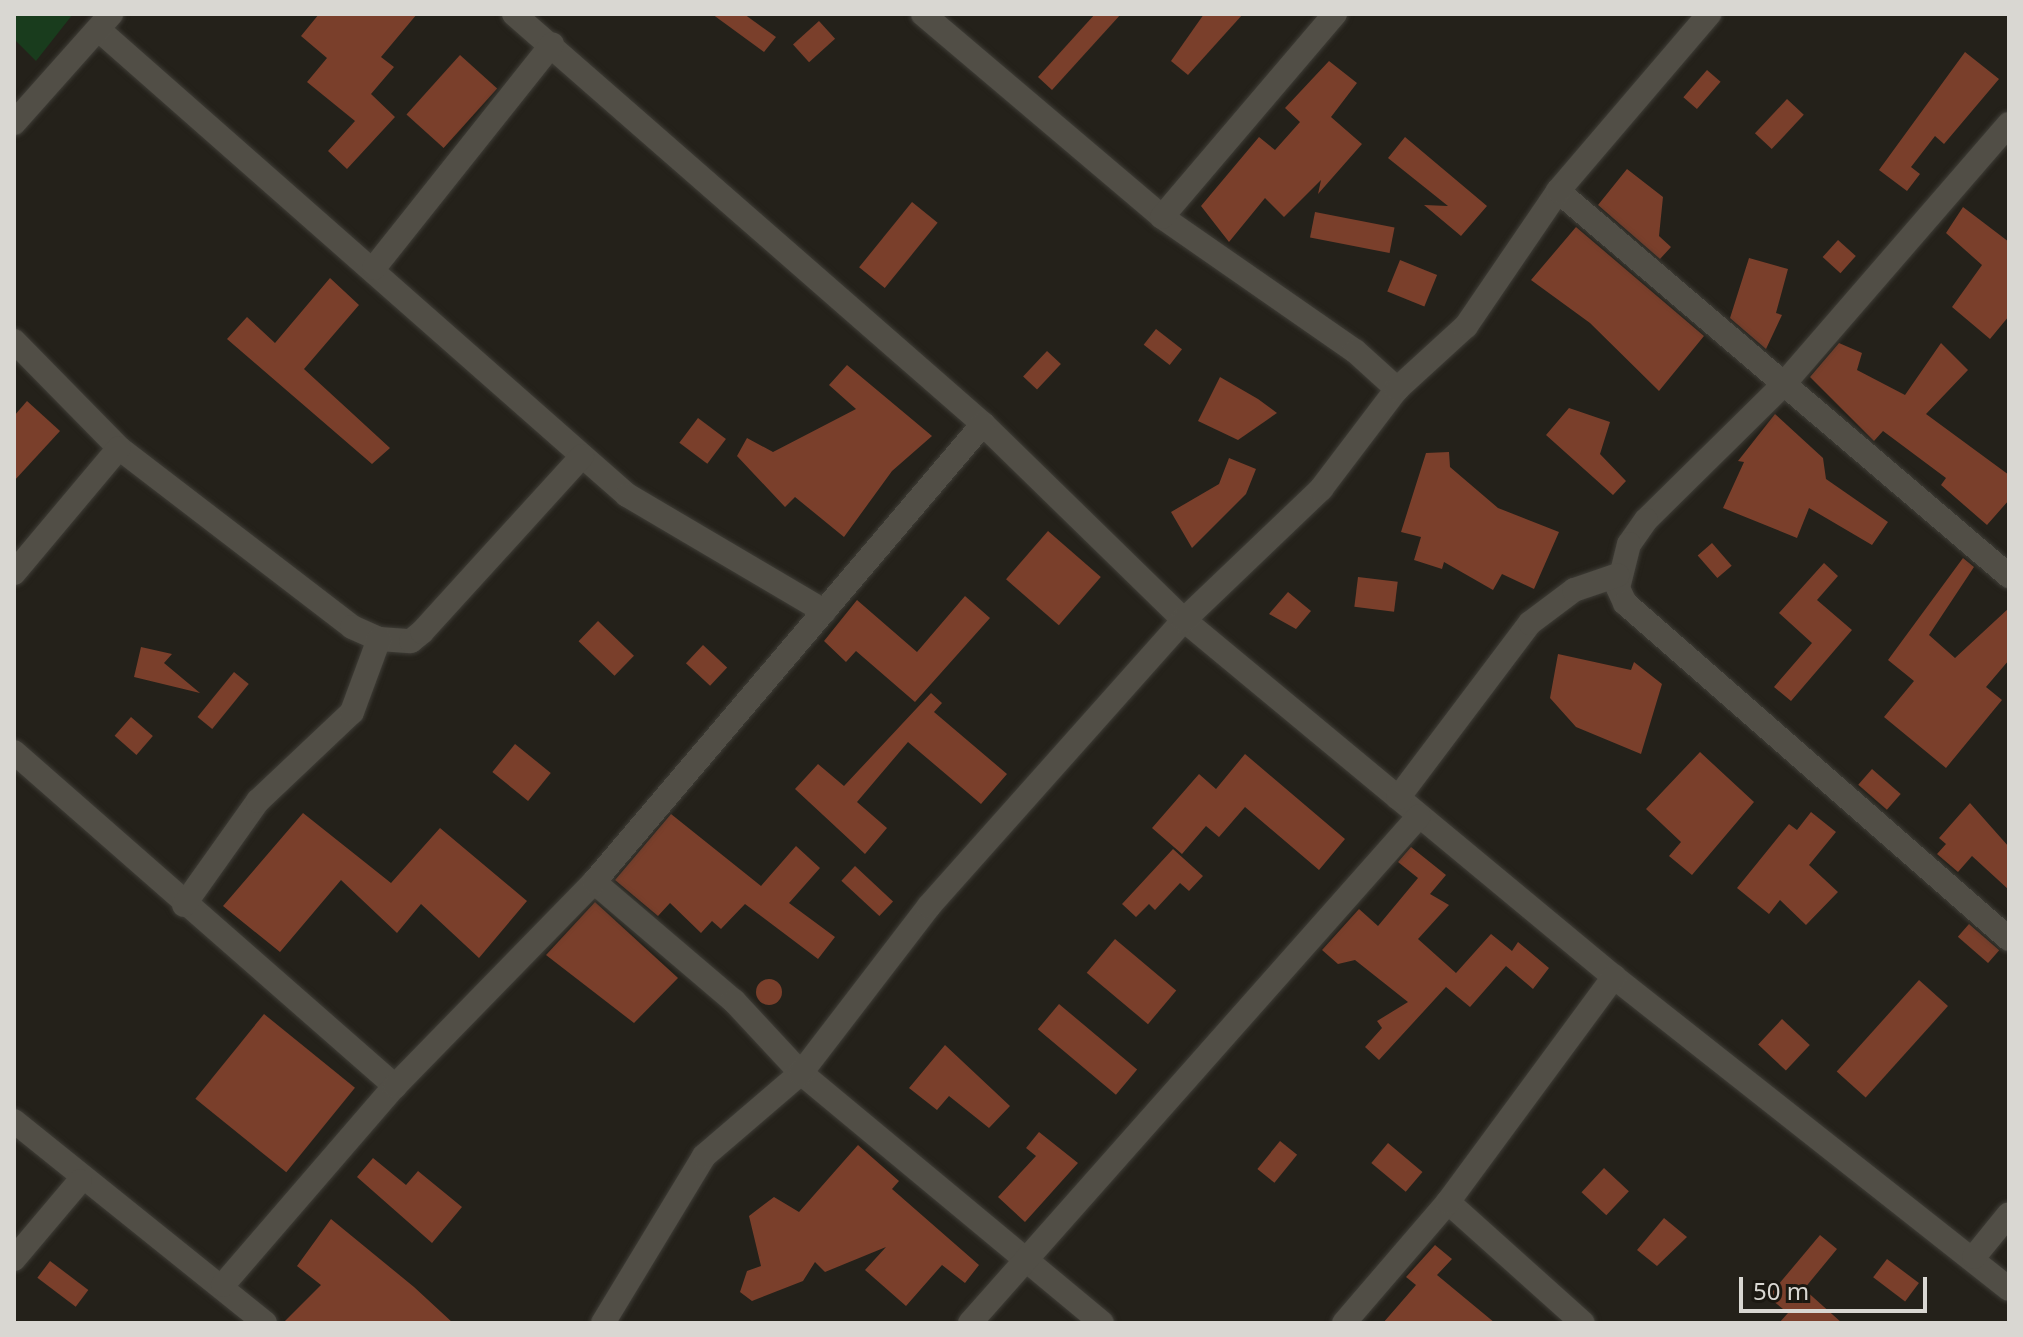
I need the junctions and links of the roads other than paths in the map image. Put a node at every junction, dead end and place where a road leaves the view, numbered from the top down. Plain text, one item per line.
1 (514, 14) edge
2 (923, 14) edge
3 (1709, 14) edge
4 (1325, 18) edge
5 (105, 22) edge
6 (552, 44) junction
7 (14, 123) edge
8 (2009, 124) edge
9 (1558, 191) junction
10 (1162, 217) junction
11 (374, 268) junction
12 (14, 341) edge
13 (1783, 385) junction
14 (1397, 389) junction
15 (983, 424) junction
16 (119, 448) junction
17 (582, 456) junction
18 (2005, 564) edge
19 (14, 573) edge
20 (1618, 575) junction
21 (824, 611) junction
22 (1184, 620) junction
23 (379, 639) junction
24 (14, 752) edge
25 (1398, 798) junction
26 (1419, 816) junction
27 (594, 882) junction
28 (184, 905) junction
29 (2009, 939) edge
30 (1614, 977) junction
31 (801, 1073) junction
32 (395, 1086) junction
33 (14, 1121) edge
34 (80, 1181) junction
35 (1448, 1202) junction
36 (2009, 1214) edge
37 (1974, 1257) junction
38 (14, 1259) edge
39 (1026, 1260) junction
40 (223, 1285) junction
41 (2009, 1289) edge
42 (265, 1323) edge
43 (603, 1323) edge
44 (970, 1323) edge
45 (1102, 1323) edge
46 (1344, 1323) edge
47 (1583, 1323) edge

1 - 6 street
2 - 10 street
3 - 9 street
4 - 10 street
5 - 7 street
5 - 11 street
6 - 11 street
6 - 15 street
8 - 13 street
9 - 13 street
9 - 14 street
10 - 14 street
11 - 17 street
12 - 16 street
13 - 18 street
13 - 20 street
14 - 22 street
15 - 21 street
15 - 22 street
16 - 19 street
16 - 23 street
17 - 21 street
17 - 23 street
20 - 25 street
20 - 29 street
21 - 27 street
22 - 25 street
22 - 31 street
23 - 28 street
24 - 28 street
25 - 26 street
26 - 30 street
26 - 39 street
27 - 31 street
27 - 32 street
28 - 32 street
30 - 35 street
30 - 37 street
31 - 39 street
31 - 43 street
32 - 40 street
33 - 34 street
34 - 38 street
34 - 40 street
35 - 46 street
35 - 47 street
36 - 37 street
37 - 41 street
39 - 44 street
39 - 45 street
40 - 42 street

